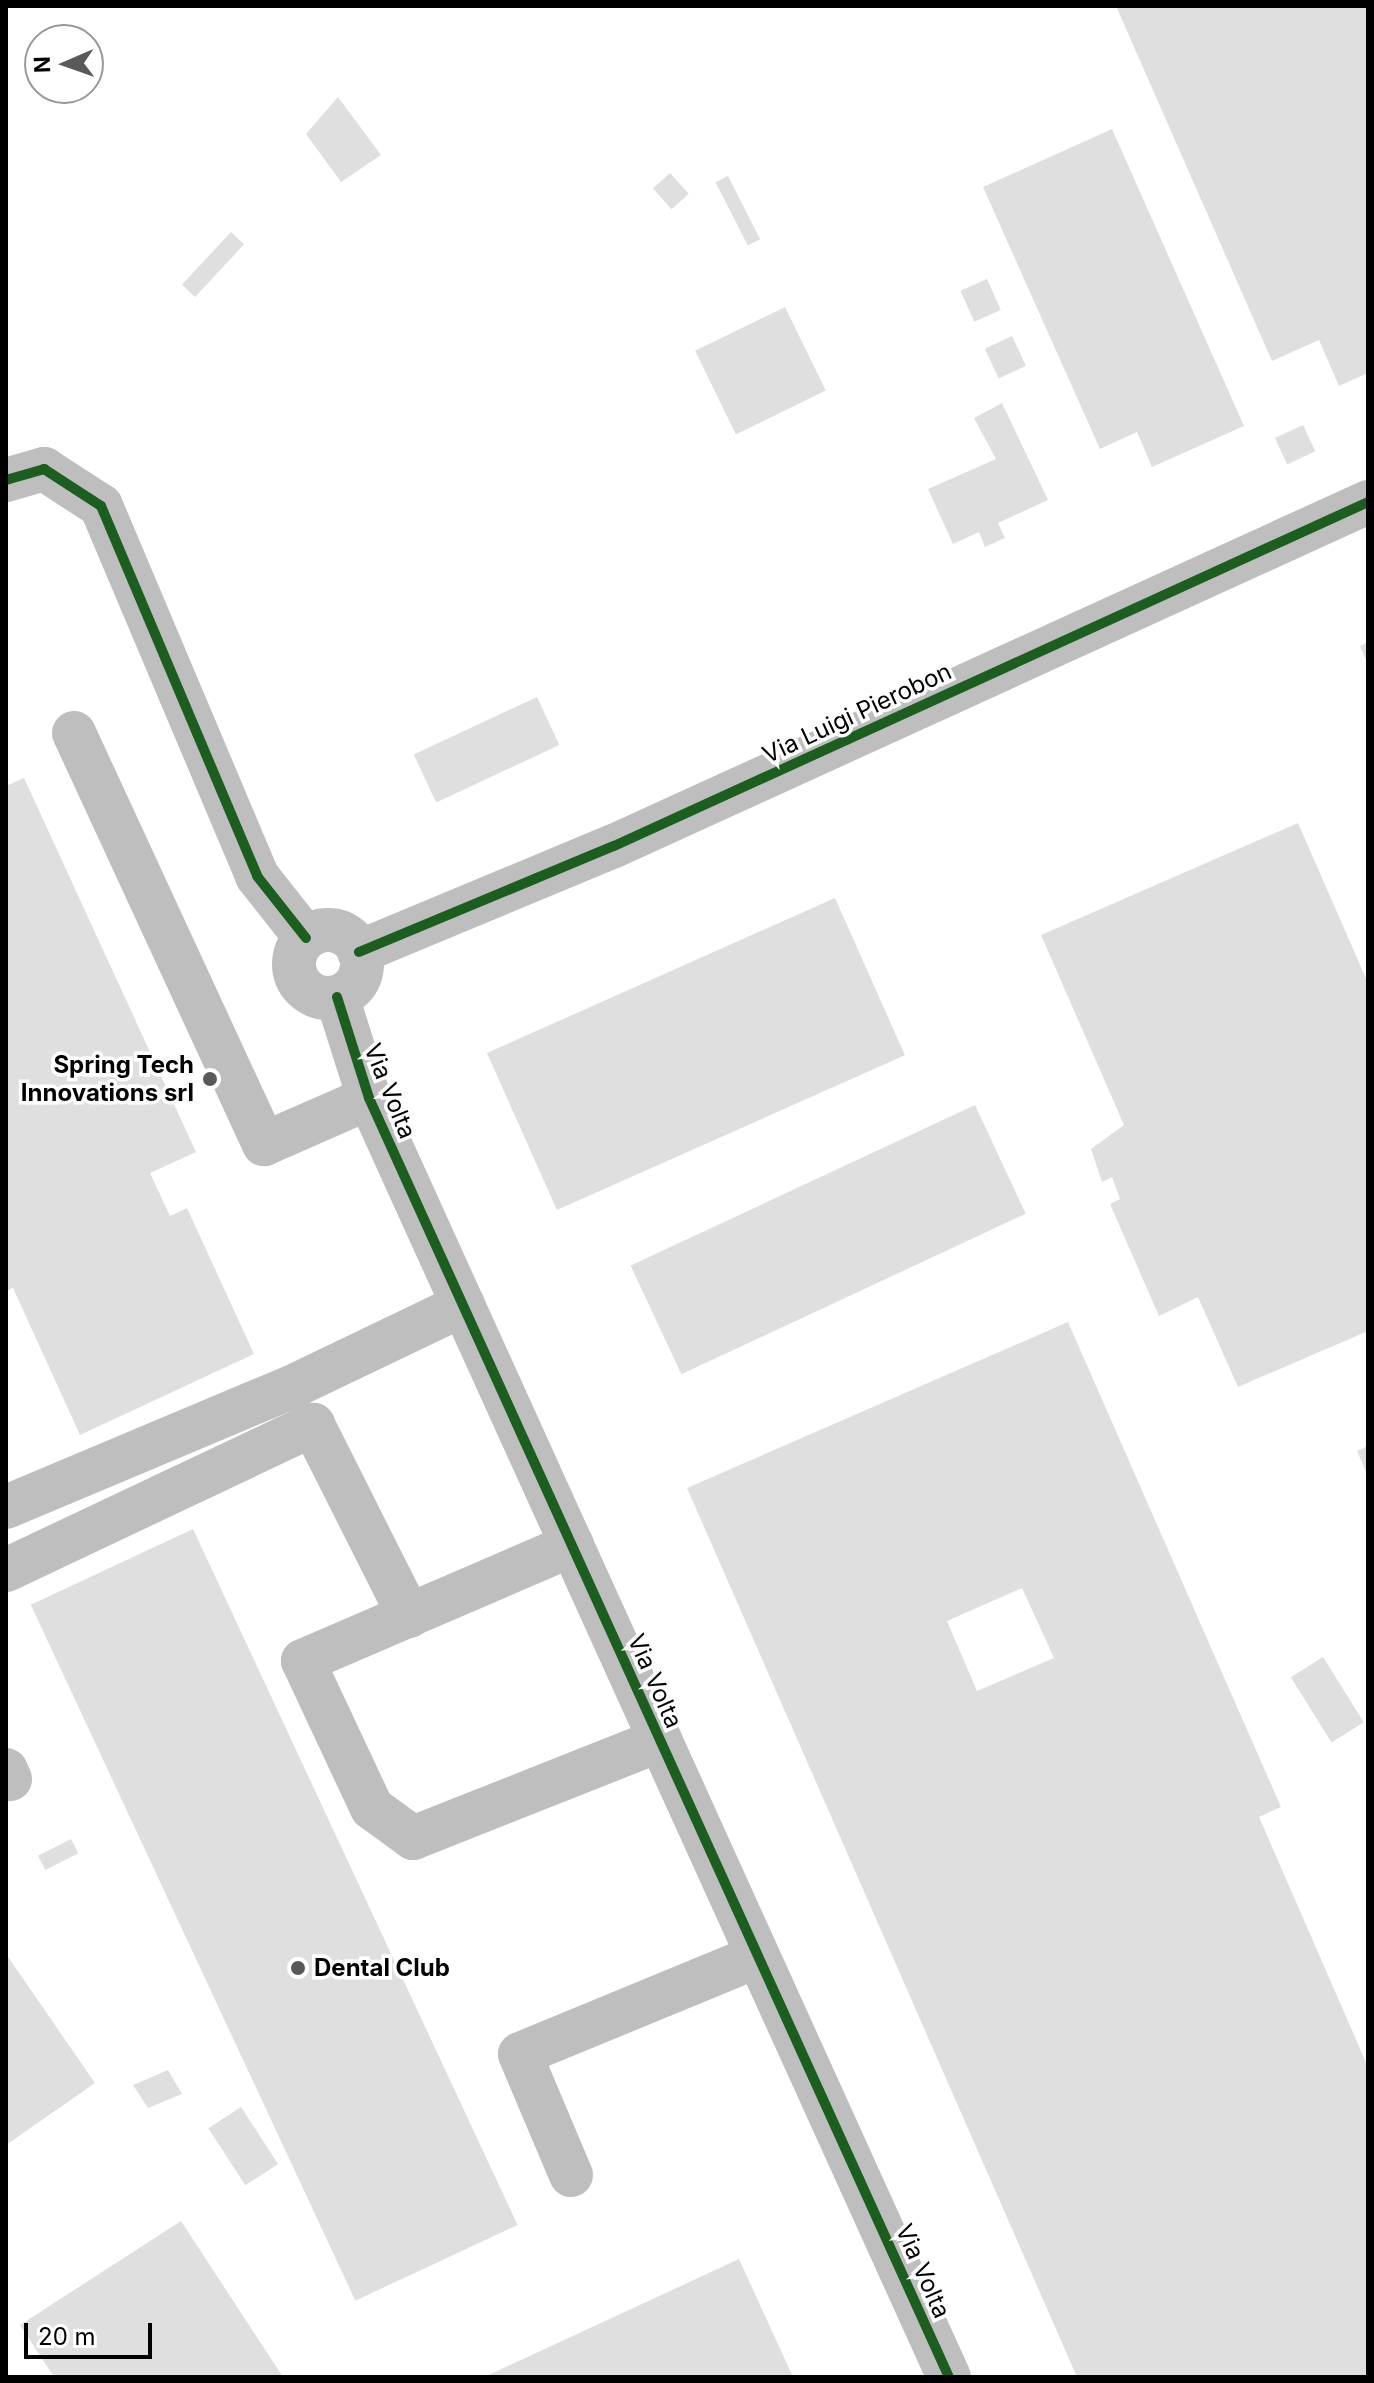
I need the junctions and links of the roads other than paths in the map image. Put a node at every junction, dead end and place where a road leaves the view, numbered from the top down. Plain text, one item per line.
1 (6, 480) edge
2 (1368, 502) edge
3 (74, 733) dead end
4 (306, 938) junction
5 (359, 952) junction
6 (337, 997) junction
7 (369, 1098) junction
8 (463, 1305) junction
9 (6, 1507) edge
10 (572, 1545) junction
11 (6, 1570) edge
12 (409, 1616) junction
13 (660, 1740) junction
14 (758, 1956) junction
15 (571, 2175) dead end
16 (949, 2377) edge

1 - 4 street
2 - 5 street, Via Luigi Pierobon
3 - 7 street
4 - 5 street
4 - 6 street
5 - 6 street
6 - 7 street, Via Volta
7 - 8 street, Via Volta
8 - 9 street
8 - 10 street, Via Volta
10 - 12 street
10 - 13 street, Via Volta
11 - 12 street
12 - 13 street
13 - 14 street, Via Volta
14 - 15 street
14 - 16 street, Via Volta

